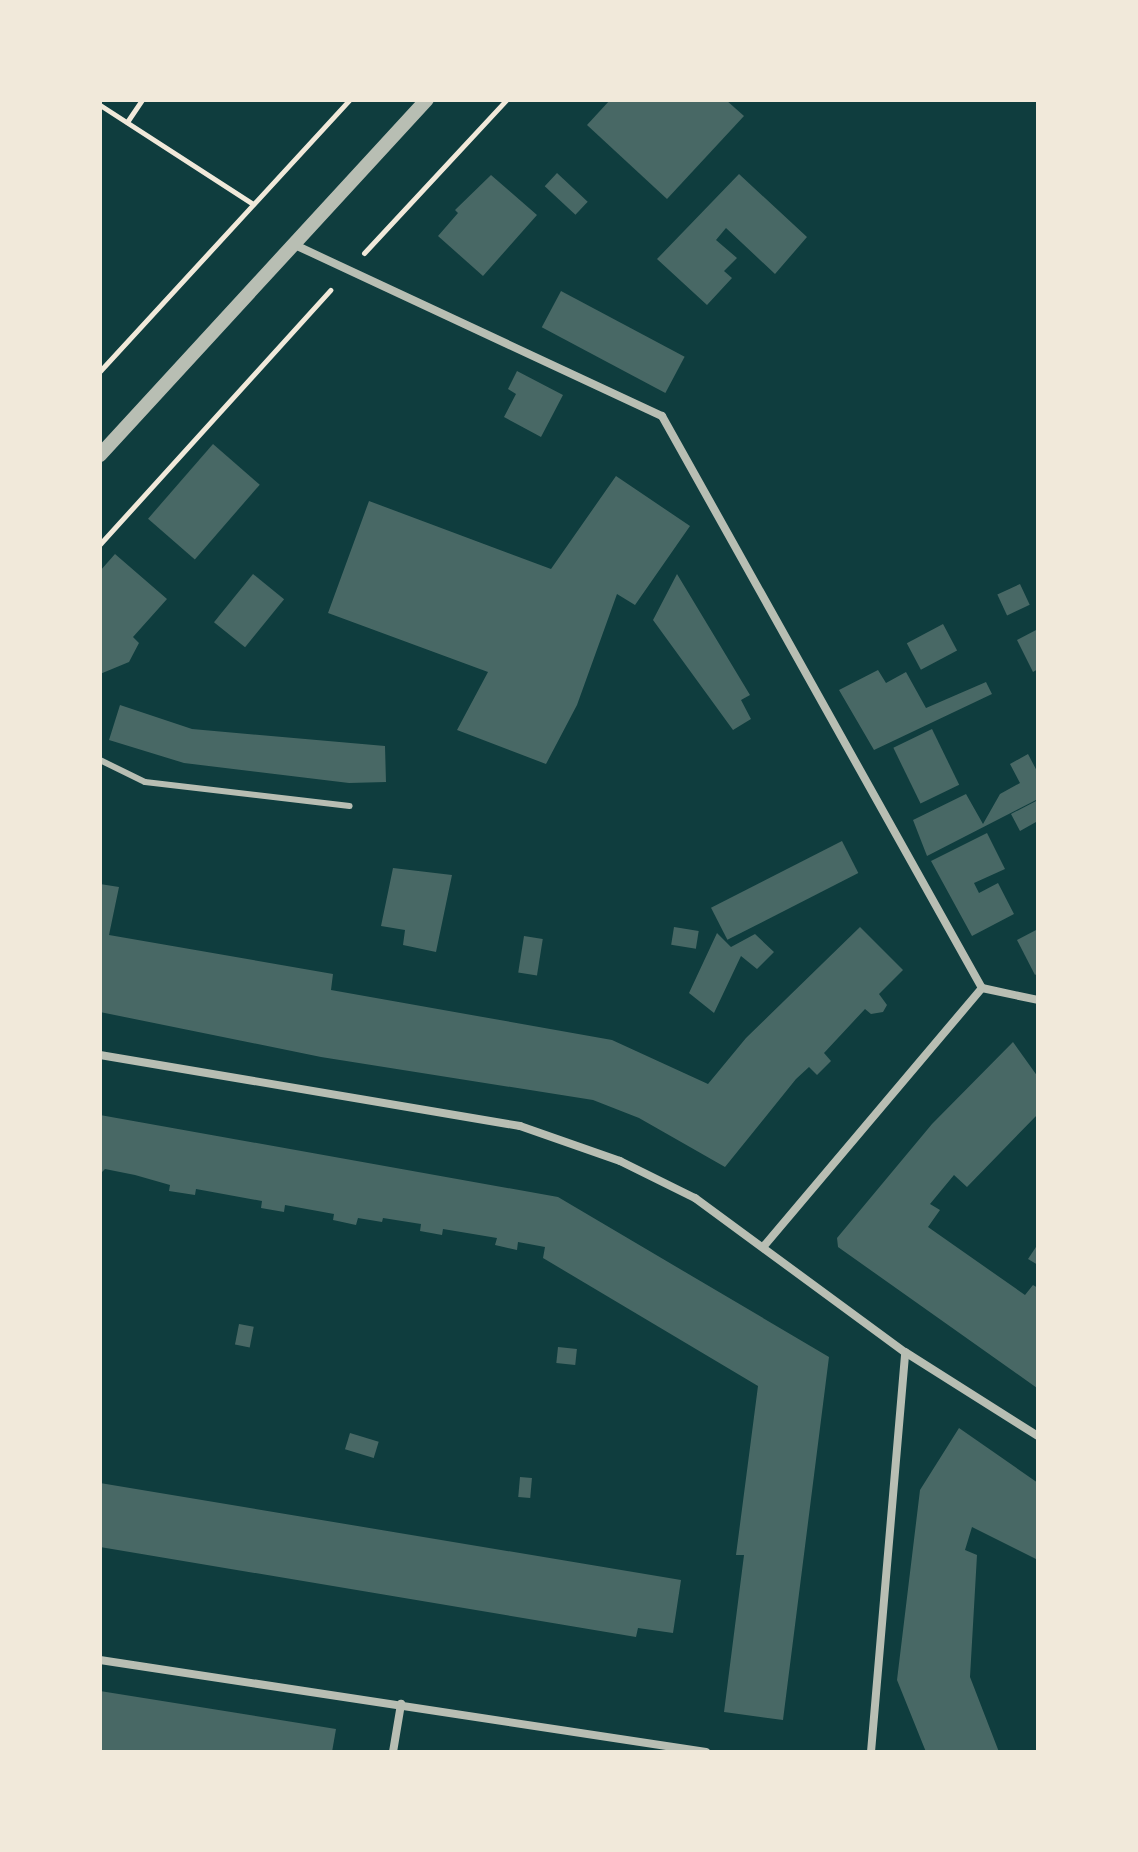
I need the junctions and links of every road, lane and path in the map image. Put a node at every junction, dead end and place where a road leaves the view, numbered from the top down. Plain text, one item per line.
1 (142, 100) edge
2 (349, 100) edge
3 (427, 100) edge
4 (506, 100) edge
5 (100, 105) edge
6 (127, 122) junction
7 (253, 204) junction
8 (295, 245) junction
9 (348, 269) junction
10 (100, 371) edge
11 (100, 455) edge
12 (100, 544) edge
13 (100, 760) edge
14 (350, 806) dead end
15 (982, 988) junction
16 (1038, 1000) edge
17 (100, 1055) edge
18 (764, 1246) junction
19 (905, 1352) junction
20 (1038, 1436) edge
21 (100, 1660) edge
22 (401, 1704) junction
23 (393, 1752) edge
24 (706, 1752) edge
25 (871, 1752) edge

1 - 6 path
2 - 7 path
3 - 8 street
4 - 9 path
5 - 6 path
6 - 7 path
7 - 10 path
8 - 9 street
8 - 11 street
9 - 12 path
9 - 15 street
13 - 14 lane
15 - 16 street
15 - 18 street
17 - 18 street
18 - 19 street
19 - 20 street
19 - 25 street
21 - 22 street
22 - 23 street
22 - 24 street

